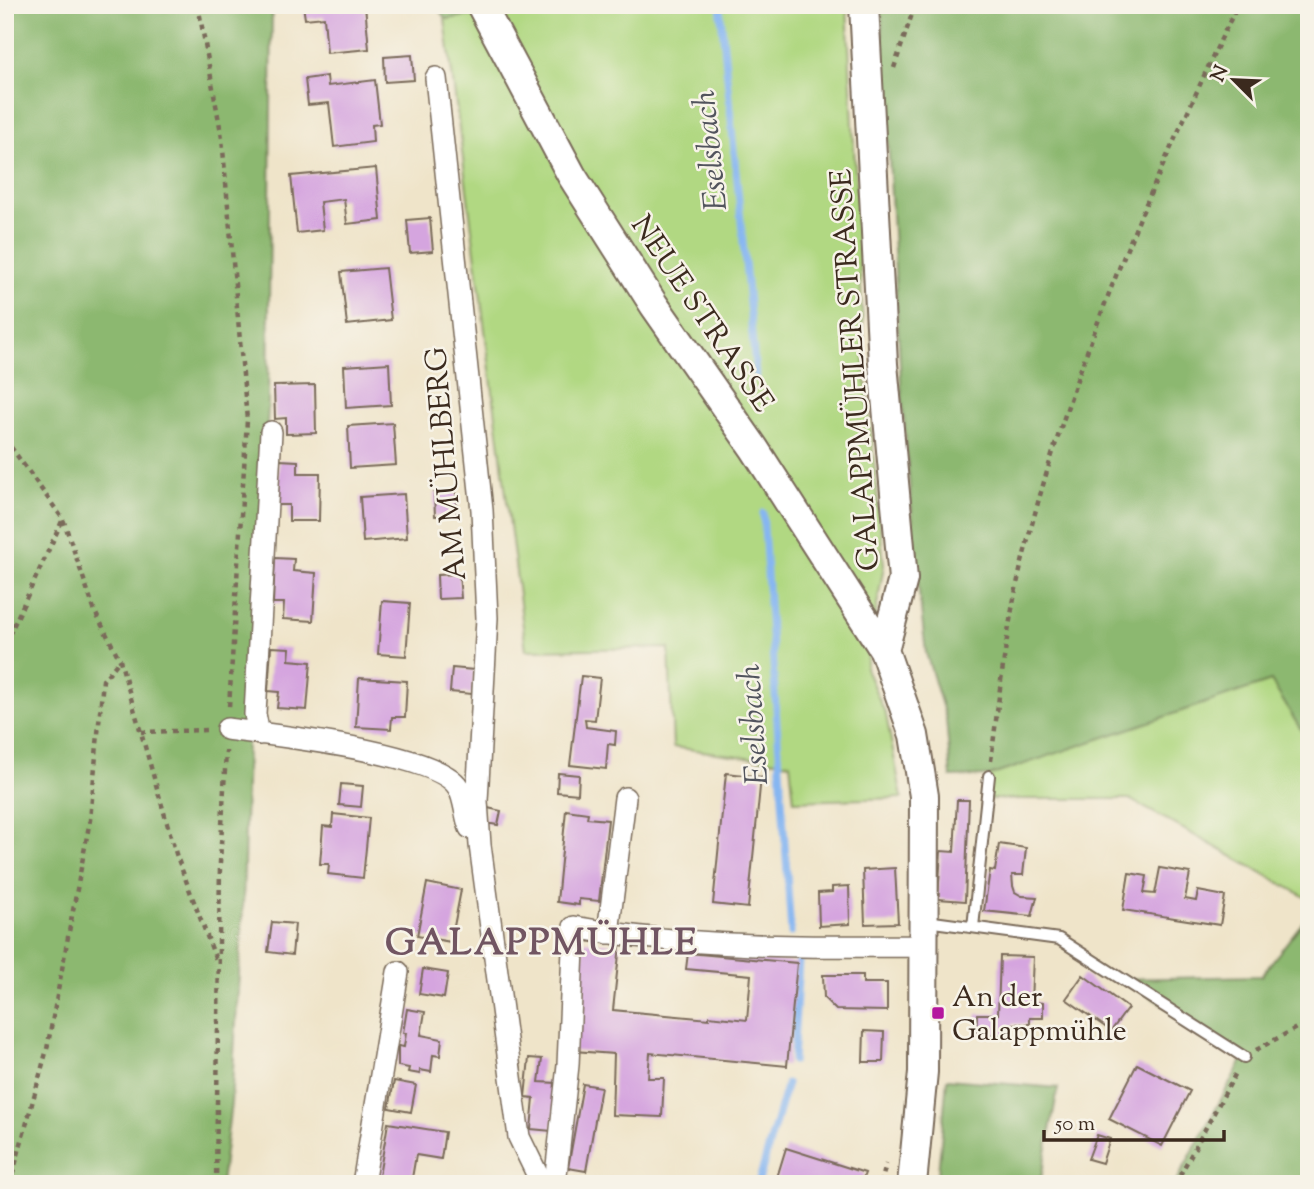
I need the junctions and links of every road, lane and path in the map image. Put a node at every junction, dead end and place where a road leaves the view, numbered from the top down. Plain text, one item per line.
1 (198, 5) edge
2 (481, 5) edge
3 (864, 5) edge
4 (1238, 5) edge
5 (436, 78) dead end
6 (271, 432) dead end
7 (5, 439) edge
8 (63, 519) junction
9 (5, 644) edge
10 (884, 650) junction
11 (120, 660) junction
12 (227, 729) junction
13 (141, 732) junction
14 (259, 734) junction
15 (989, 776) joint
16 (625, 797) dead end
17 (480, 845) junction
18 (973, 927) junction
19 (608, 933) junction
20 (924, 933) junction
21 (218, 965) junction
22 (398, 972) dead end
23 (1309, 1021) edge
24 (1244, 1057) junction
25 (10, 1184) edge
26 (216, 1184) edge
27 (363, 1184) edge
28 (545, 1184) edge
29 (555, 1184) edge
30 (912, 1184) edge
31 (1175, 1184) edge

1 - 12 path
2 - 10 main road, NEUE STRASSE
3 - 10 main road, GALAPPMÜHLER STRASSE
4 - 15 path
5 - 17 street, AM MÜHLBERG
6 - 14 street
7 - 8 path
8 - 9 path
8 - 11 path
10 - 20 main road
11 - 13 path
11 - 25 path
12 - 13 path
12 - 14 street, AM MÜHLBERG
12 - 21 path
13 - 21 path
14 - 17 street, AM MÜHLBERG
15 - 18 lane
16 - 19 street
17 - 28 street, AM MÜHLBERG
18 - 20 lane
18 - 24 lane
19 - 20 street
19 - 29 street
20 - 30 main road
21 - 26 path
22 - 27 street
23 - 24 path
24 - 31 path

